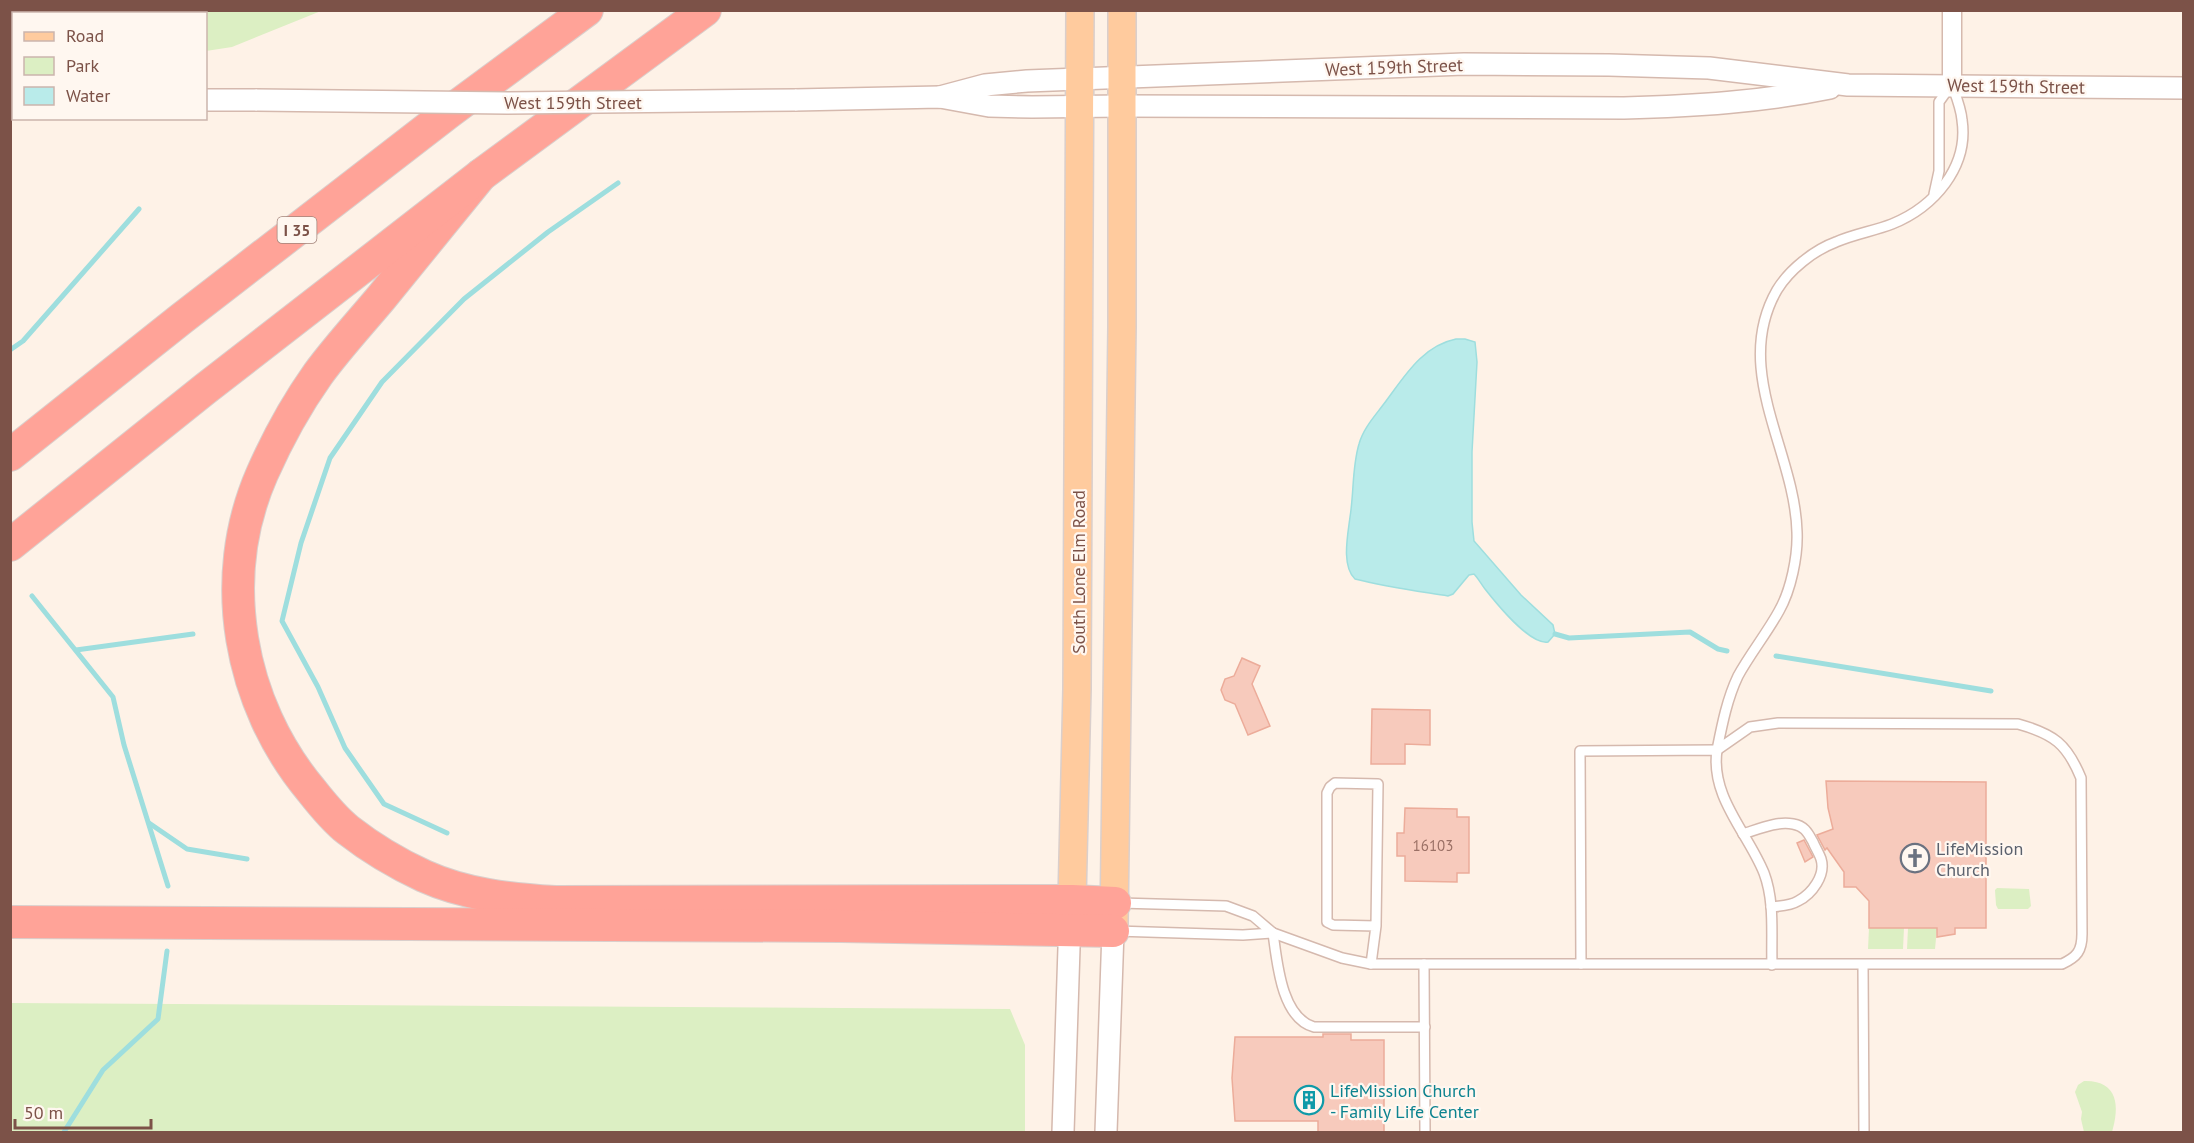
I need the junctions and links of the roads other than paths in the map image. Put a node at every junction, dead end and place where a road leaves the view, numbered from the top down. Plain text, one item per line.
1 (587, 10) edge
2 (705, 10) edge
3 (1080, 10) edge
4 (1122, 10) edge
5 (1952, 10) edge
6 (1123, 77) junction
7 (1080, 78) junction
8 (1848, 85) junction
9 (1952, 85) junction
10 (2184, 88) edge
11 (940, 97) junction
12 (207, 100) edge
13 (1123, 105) junction
14 (1081, 107) junction
15 (482, 176) junction
16 (1934, 196) junction
17 (10, 455) edge
18 (10, 545) edge
19 (1717, 750) junction
20 (1743, 834) junction
21 (1771, 907) junction
22 (1070, 915) junction
23 (1114, 917) junction
24 (10, 922) edge
25 (1376, 926) junction
26 (1273, 933) junction
27 (1371, 964) junction
28 (1424, 964) junction
29 (1581, 964) junction
30 (1772, 965) junction
31 (1863, 965) junction
32 (1425, 1027) junction
33 (1063, 1132) edge
34 (1106, 1132) edge
35 (1425, 1132) edge
36 (1864, 1132) edge

1 - 17 highway, I 35
2 - 15 highway
3 - 7 main road, South Lone Elm Road
4 - 6 main road
5 - 9 street
6 - 7 street, West 159th Street
6 - 8 street, West 159th Street
6 - 13 main road
7 - 11 street, West 159th Street
7 - 14 main road, South Lone Elm Road
8 - 9 street, West 159th Street
8 - 13 street, West 159th Street
9 - 10 street, West 159th Street
9 - 16 lane
9 - 16 lane
11 - 12 street, West 159th Street, bridge
11 - 14 street, West 159th Street
13 - 14 street, West 159th Street
13 - 23 main road
14 - 22 main road, South Lone Elm Road
15 - 18 highway
15 - 22 highway
16 - 19 lane
19 - 20 lane
19 - 29 lane
19 - 31 lane
20 - 21 lane
20 - 21 lane
21 - 30 lane
22 - 23 highway
22 - 24 highway
22 - 33 street, South Lone Elm Road
23 - 26 lane
23 - 26 lane
23 - 34 street
25 - 25 lane
25 - 27 lane
26 - 27 lane
26 - 32 lane
27 - 28 lane
28 - 29 lane
28 - 32 lane
29 - 30 lane
30 - 31 lane
31 - 36 lane
32 - 35 lane

